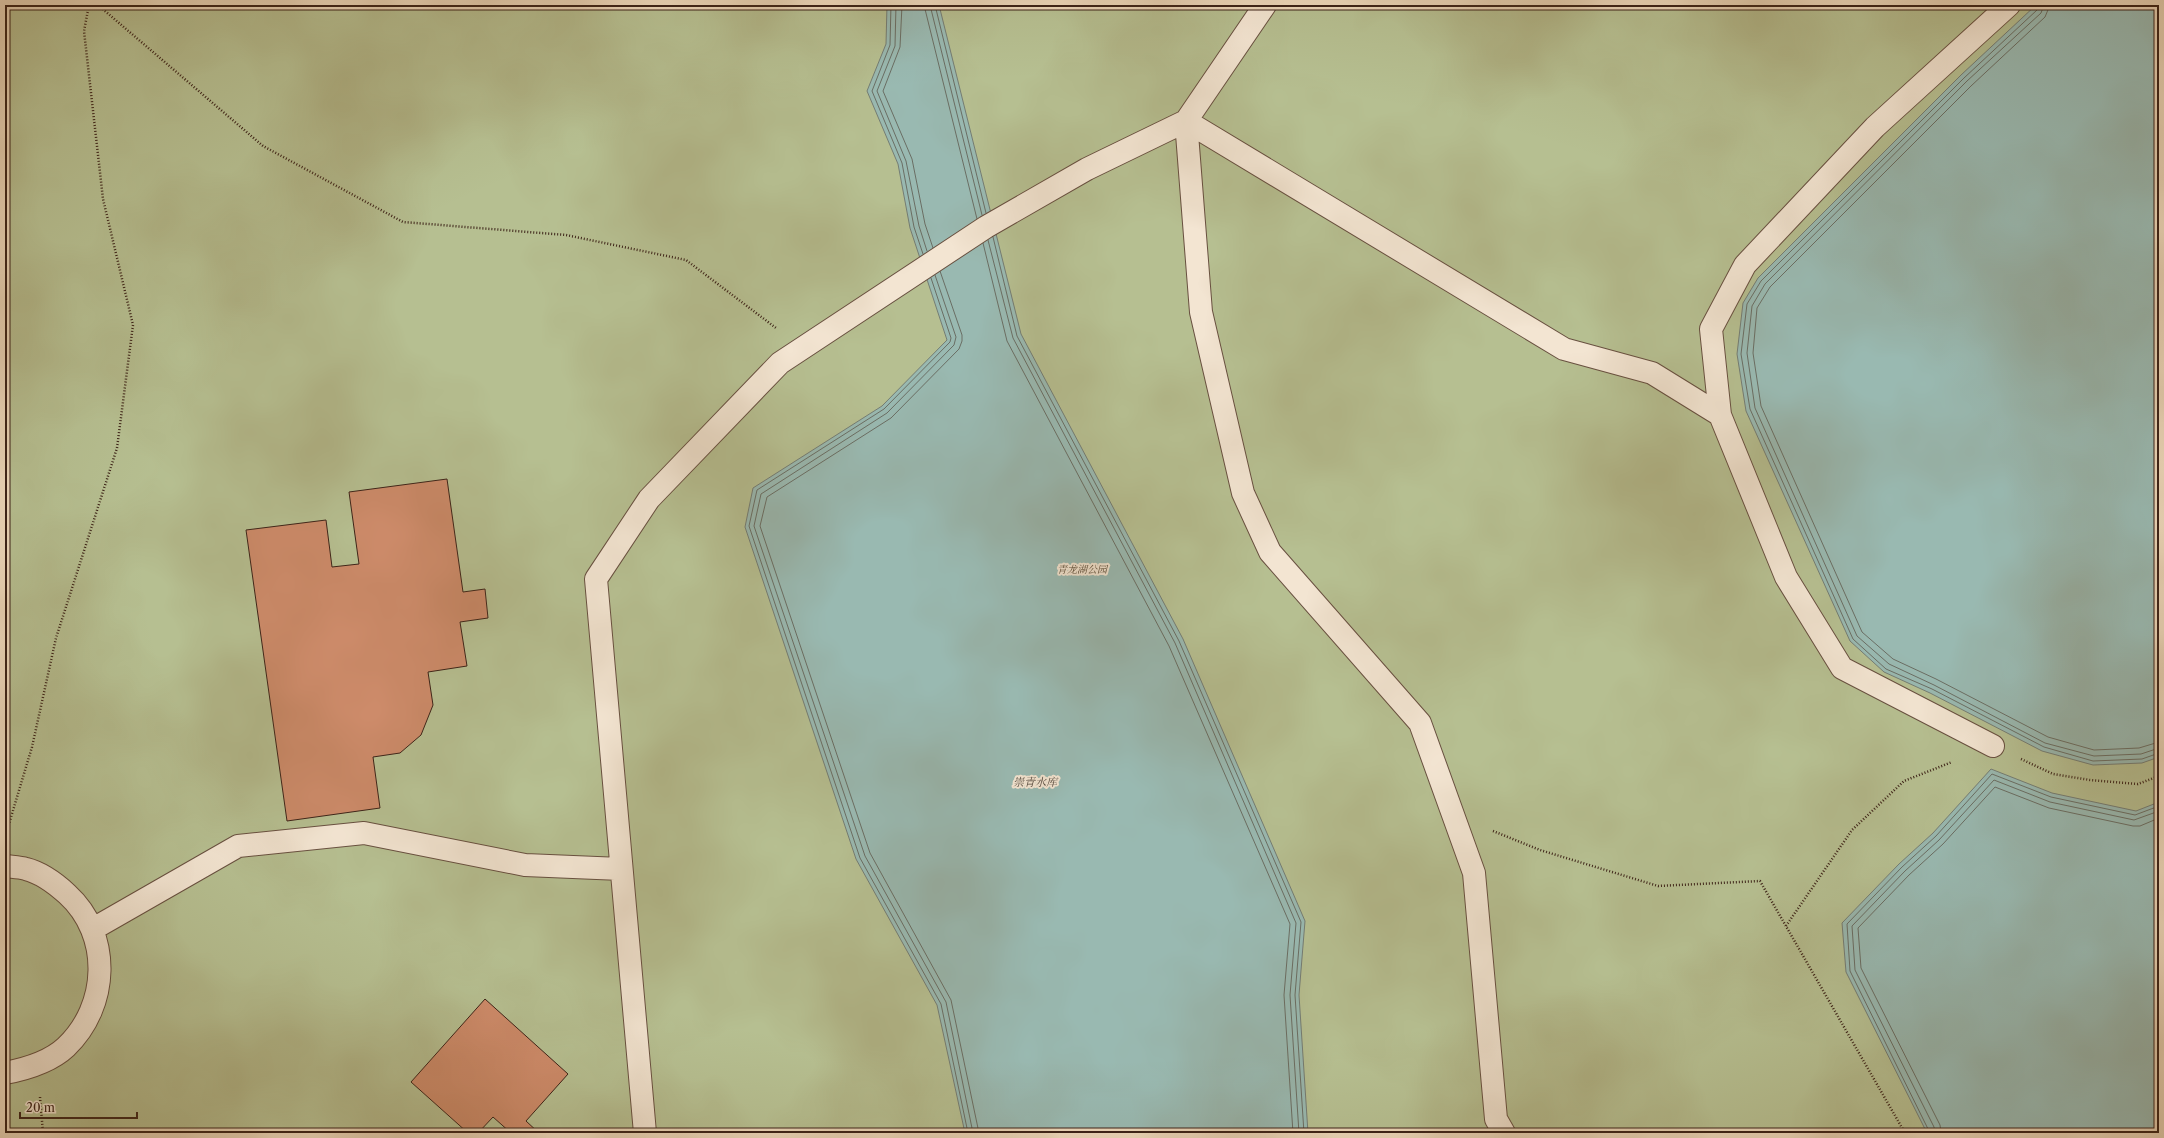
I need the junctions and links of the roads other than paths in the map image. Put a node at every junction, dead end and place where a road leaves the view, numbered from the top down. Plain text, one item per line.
1 (1265, 5) edge
2 (2009, 5) edge
3 (1186, 121) junction
4 (1720, 415) junction
5 (1993, 746) road end
6 (5, 866) edge
7 (621, 869) junction
8 (93, 929) junction
9 (5, 1073) edge
10 (645, 1133) edge
11 (1504, 1133) edge

1 - 3 street
2 - 4 street
3 - 4 street
3 - 7 street
3 - 11 street
4 - 5 street
6 - 8 street
7 - 8 street
7 - 10 street
8 - 9 street

